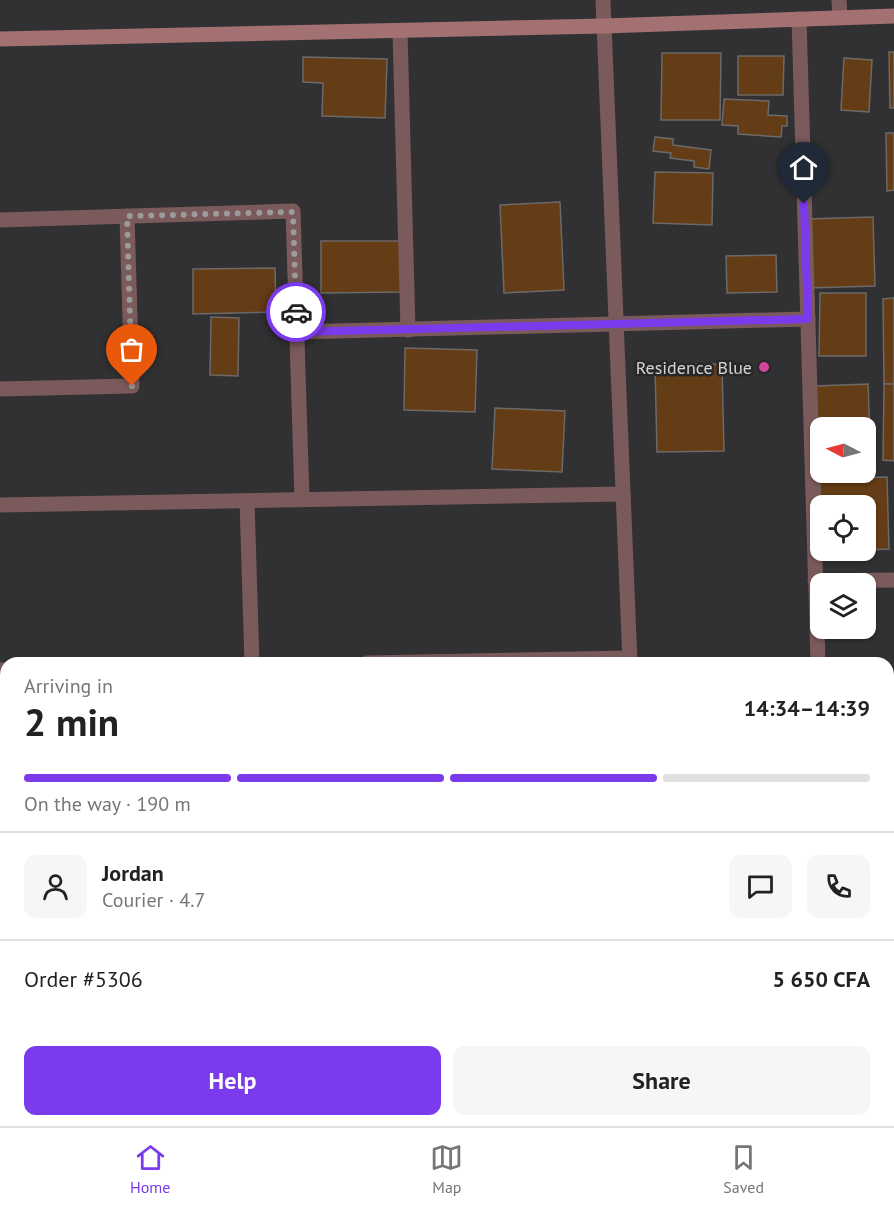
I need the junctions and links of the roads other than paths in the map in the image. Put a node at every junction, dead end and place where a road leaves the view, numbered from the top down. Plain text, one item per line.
1 (603, 0) edge
2 (839, 0) edge
3 (894, 16) edge
4 (840, 17) junction
5 (799, 19) junction
6 (604, 26) junction
7 (400, 32) junction
8 (0, 39) edge
9 (127, 216) junction
10 (0, 220) edge
11 (808, 319) junction
12 (616, 324) junction
13 (408, 330) junction
14 (297, 332) junction
15 (0, 389) edge
16 (623, 494) junction
17 (302, 500) junction
18 (247, 501) junction
19 (0, 505) edge
20 (815, 573) edge
21 (876, 580) edge
22 (894, 580) edge
23 (817, 639) edge
24 (252, 657) edge
25 (629, 657) edge
26 (818, 657) edge

1 - 6 street
2 - 4 street
3 - 4 street
4 - 5 street
5 - 6 street
5 - 11 street
6 - 7 street
6 - 12 street
7 - 8 street
7 - 13 street
9 - 10 street
9 - 14 street
9 - 15 street
11 - 12 street
11 - 20 street
12 - 13 street
12 - 16 street
13 - 14 street
14 - 17 street
16 - 17 street
16 - 25 street
17 - 18 street
18 - 19 street
18 - 24 street
21 - 22 street
23 - 26 street

